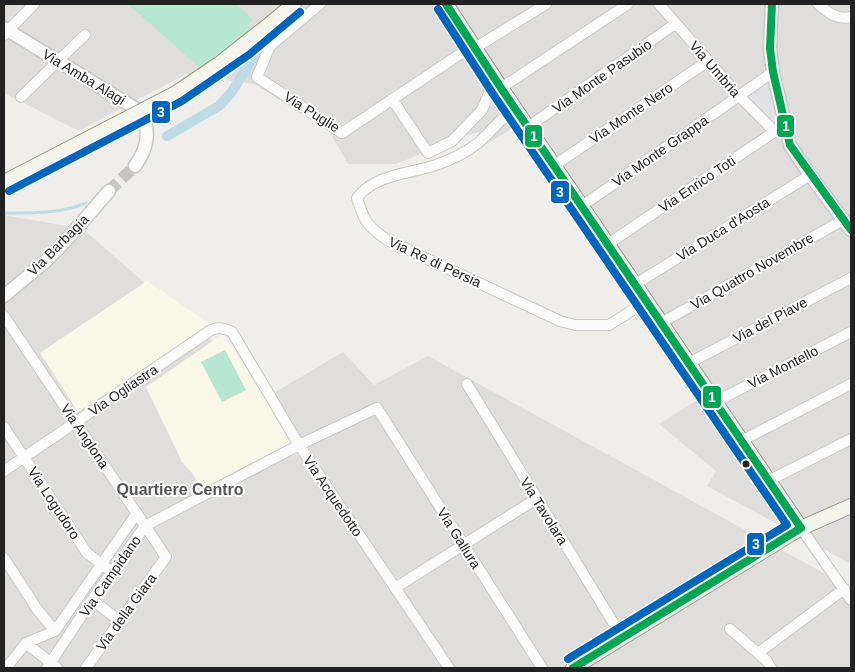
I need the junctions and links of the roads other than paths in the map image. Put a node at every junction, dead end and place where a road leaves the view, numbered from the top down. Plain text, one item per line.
1 (34, 4) edge
2 (294, 4) edge
3 (320, 4) edge
4 (446, 4) edge
5 (546, 4) edge
6 (628, 4) edge
7 (659, 4) edge
8 (772, 4) edge
9 (818, 4) edge
10 (851, 17) edge
11 (675, 24) junction
12 (5, 31) edge
13 (85, 35) dead end
14 (475, 48) junction
15 (58, 61) junction
16 (708, 61) junction
17 (773, 72) junction
18 (498, 83) junction
19 (739, 96) junction
20 (21, 97) dead end
21 (392, 100) junction
22 (515, 108) junction
23 (786, 124) junction
24 (528, 127) junction
25 (774, 131) junction
26 (554, 165) junction
27 (135, 166) tunnel mouth
28 (810, 175) junction
29 (4, 182) edge
30 (109, 191) tunnel mouth
31 (582, 206) junction
32 (843, 220) junction
33 (851, 230) edge
34 (608, 244) junction
35 (851, 278) edge
36 (636, 284) junction
37 (4, 296) edge
38 (647, 301) junction
39 (4, 316) edge
40 (661, 323) junction
41 (218, 328) joint
42 (851, 332) edge
43 (689, 363) junction
44 (467, 384) dead end
45 (851, 384) edge
46 (715, 402) junction
47 (377, 408) joint
48 (75, 422) junction
49 (4, 427) edge
50 (851, 439) edge
51 (741, 441) junction
52 (299, 444) junction
53 (24, 457) junction
54 (4, 471) edge
55 (768, 481) junction
56 (536, 499) junction
57 (851, 506) edge
58 (137, 513) junction
59 (145, 526) junction
60 (801, 528) junction
61 (463, 544) junction
62 (166, 557) joint
63 (4, 558) edge
64 (102, 565) junction
65 (112, 572) junction
66 (395, 588) junction
67 (844, 589) junction
68 (92, 600) junction
69 (851, 600) edge
70 (120, 621) junction
71 (730, 629) dead end
72 (55, 631) junction
73 (622, 637) junction
74 (26, 643) junction
75 (758, 653) junction
76 (52, 667) edge
77 (6, 668) edge
78 (86, 668) edge
79 (449, 668) edge
80 (542, 668) edge
81 (573, 668) edge
82 (772, 668) edge

1 - 12 street
2 - 29 main road, bridge
3 - 21 street, Via Puglie
4 - 14 main road
5 - 14 street, Via Puglie
6 - 18 street
7 - 11 street, Via Umbria
8 - 17 street
9 - 10 street
11 - 16 street, Via Umbria
11 - 24 street, Via Monte Pasubio
12 - 15 street, Via Amba Alagi
13 - 15 street
14 - 18 main road
14 - 21 street, Via Puglie
15 - 20 street
15 - 27 street, Via Amba Alagi
16 - 19 street, Via Umbria
16 - 26 street, Via Monte Nero
17 - 19 street, Via Monte Grappa
17 - 23 street
18 - 21 street
18 - 22 main road
19 - 25 street, Via Umbria
19 - 31 street, Via Monte Grappa
22 - 24 main road
22 - 38 street, Via Re di Persia
23 - 25 street, Via Enrico Toti
23 - 28 street
24 - 26 main road
25 - 34 street, Via Enrico Toti
26 - 31 main road
28 - 32 street
28 - 36 street, Via Duca d'Aosta
30 - 37 street, Via Barbagia
31 - 34 main road
32 - 33 street
32 - 40 street, Via Quattro Novembre
34 - 36 main road
35 - 43 street, Via del Piave
36 - 38 main road
38 - 40 main road
39 - 48 street, Via Anglona
40 - 43 main road
41 - 48 street, Via Ogliastra
41 - 52 street, Via Acquedotto
42 - 46 street, Via Montello
43 - 46 main road
44 - 56 street, Via Tavolara
45 - 51 street
46 - 51 main road
47 - 52 street, Via Campidano
47 - 61 street, Via Gallura
48 - 53 street, Via Ogliastra
48 - 58 street, Via Anglona
49 - 53 street, Via Logudoro
50 - 55 street
51 - 55 main road
52 - 59 street, Via Campidano
52 - 66 street, Via Acquedotto
53 - 54 street, Via Ogliastra
53 - 64 street, Via Logudoro
55 - 60 main road
56 - 61 street
56 - 73 street, Via Tavolara
57 - 60 main road
58 - 59 street, Via Anglona
58 - 64 street, Via Campidano
59 - 62 street, Via Anglona
59 - 65 street, Via Campidano
60 - 67 street
60 - 73 main road
61 - 66 street
61 - 80 street, Via Gallura
62 - 70 street, Via della Giara
63 - 72 street
64 - 65 street, Via Logudoro
64 - 72 street, Via Campidano
65 - 68 street, Via Campidano
66 - 79 street, Via Acquedotto
67 - 69 street
67 - 75 street
68 - 70 street
68 - 76 street, Via Campidano
70 - 78 street, Via della Giara
71 - 75 street
72 - 74 street
73 - 81 main road
74 - 76 street
74 - 77 street
75 - 82 street

